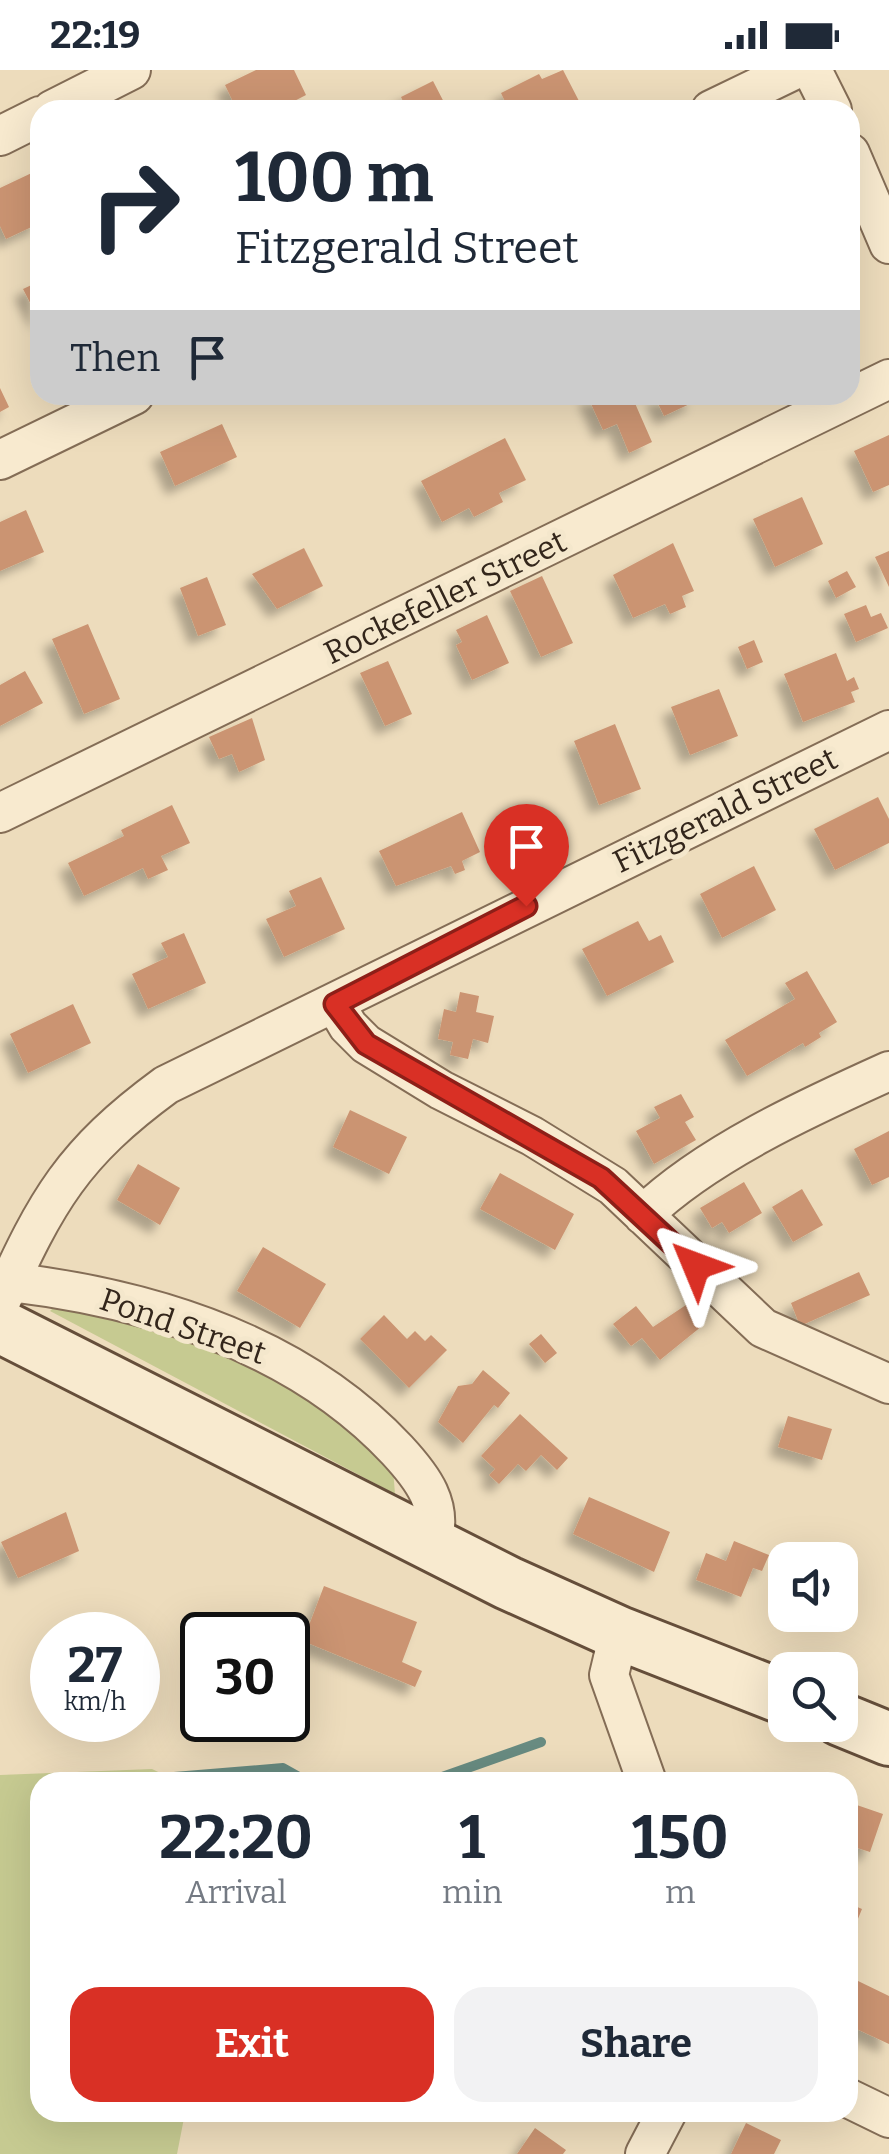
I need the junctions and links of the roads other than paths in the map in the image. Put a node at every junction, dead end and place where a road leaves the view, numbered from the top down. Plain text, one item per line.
1 (132, 70) edge
2 (794, 70) edge
3 (812, 70) edge
4 (72, 100) edge
5 (732, 100) edge
6 (827, 100) edge
7 (30, 121) edge
8 (0, 136) edge
9 (860, 176) edge
10 (889, 244) edge
11 (889, 379) edge
12 (860, 393) edge
13 (113, 405) edge
14 (836, 405) edge
15 (0, 460) edge
16 (889, 730) edge
17 (0, 813) edge
18 (335, 1004) junction
19 (889, 1071) edge
20 (644, 1215) junction
21 (3, 1304) edge
22 (889, 1384) edge
23 (430, 1544) junction
24 (619, 1633) junction
25 (768, 1691) edge
26 (858, 1727) edge
27 (889, 1739) edge
28 (643, 1772) edge
29 (858, 2103) edge
30 (889, 2118) edge
31 (662, 2122) edge
32 (645, 2154) edge

1 - 4 street
2 - 5 street
3 - 6 street
7 - 8 street
9 - 10 street
11 - 12 street, Rockefeller Street
13 - 15 street
14 - 17 street, Rockefeller Street
16 - 18 street, Fitzgerald Street
18 - 20 street
18 - 21 street, Fitzgerald Street
19 - 20 street
20 - 22 street
21 - 23 main road
21 - 23 street, Pond Street
23 - 24 main road
24 - 25 main road
24 - 28 street
26 - 27 main road
29 - 30 street
31 - 32 street

